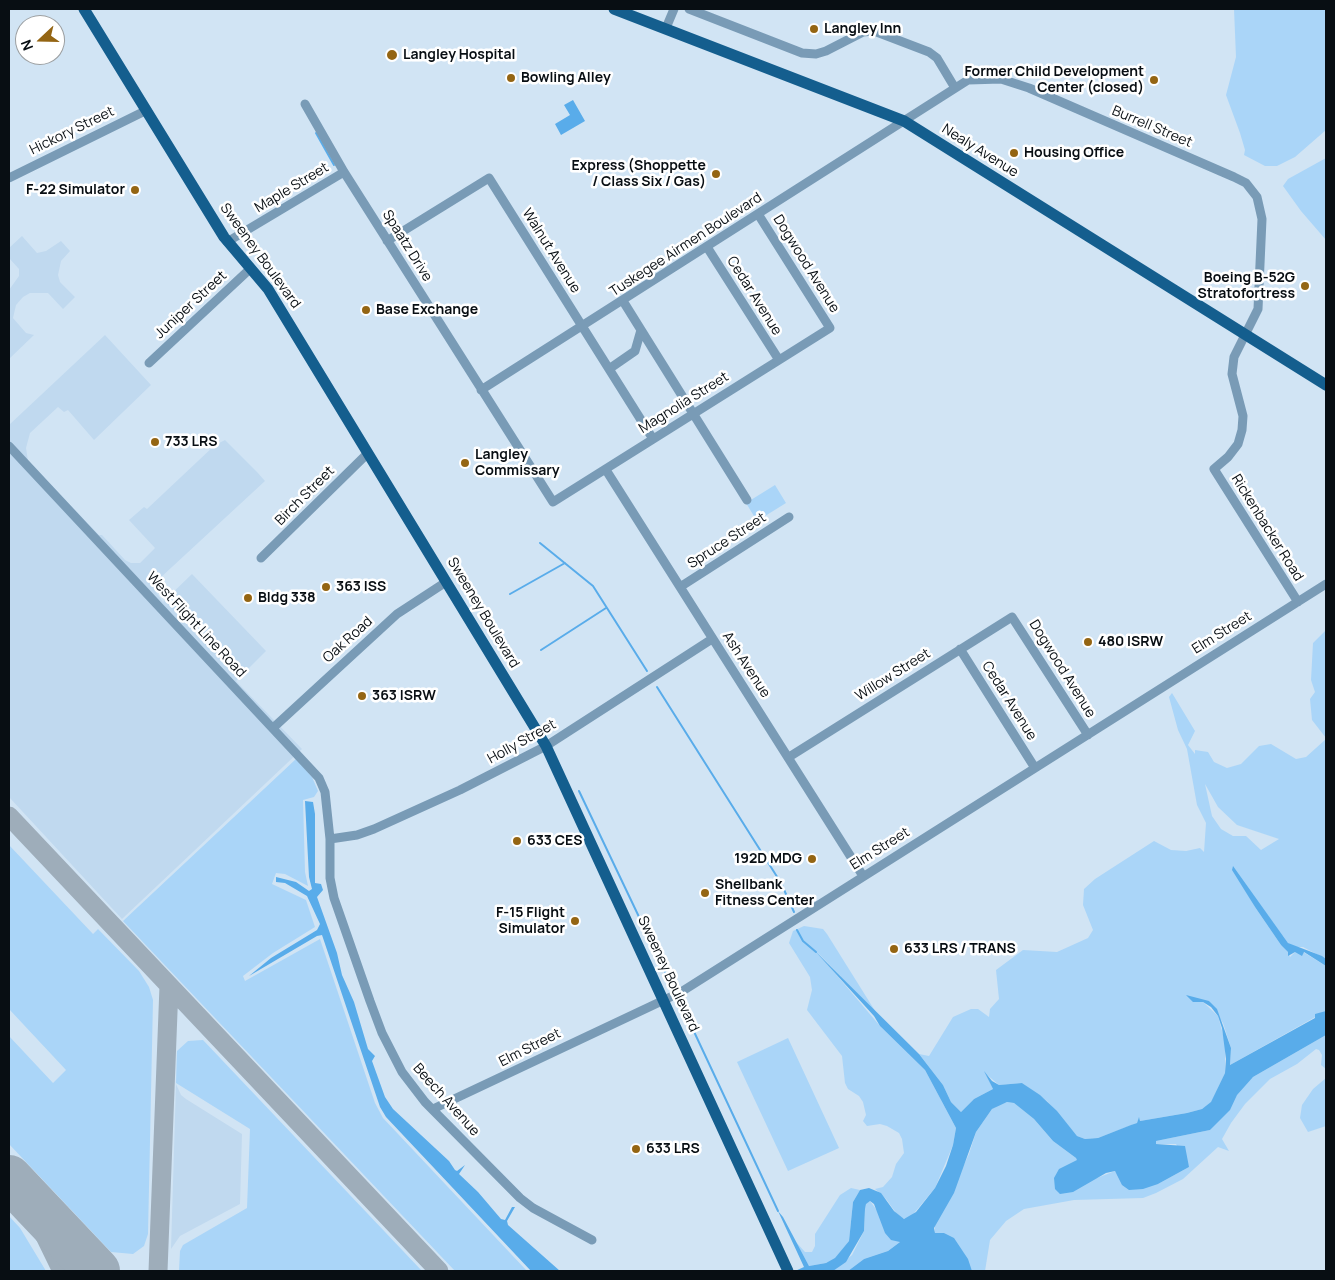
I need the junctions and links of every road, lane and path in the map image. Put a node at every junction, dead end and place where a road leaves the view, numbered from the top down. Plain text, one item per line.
1 (84, 9) edge
2 (614, 9) edge
3 (674, 9) edge
4 (689, 9) edge
5 (666, 28) junction
6 (955, 88) junction
7 (305, 104) dead end
8 (146, 110) junction
9 (904, 121) junction
10 (344, 172) junction
11 (9, 178) edge
12 (758, 214) junction
13 (388, 241) junction
14 (227, 242) junction
15 (707, 247) junction
16 (250, 268) junction
17 (623, 301) junction
18 (582, 327) junction
19 (830, 328) joint
20 (641, 330) junction
21 (1246, 334) junction
22 (779, 360) junction
23 (149, 363) dead end
24 (609, 369) junction
25 (1304, 370) junction
26 (1326, 380) edge
27 (1326, 385) edge
28 (481, 390) junction
29 (693, 413) junction
30 (653, 439) junction
31 (9, 446) edge
32 (368, 453) junction
33 (606, 470) junction
34 (747, 500) dead end
35 (553, 502) joint
36 (789, 517) dead end
37 (261, 558) dead end
38 (446, 582) junction
39 (1326, 584) edge
40 (680, 587) junction
41 (1298, 602) junction
42 (1012, 617) joint
43 (712, 639) junction
44 (960, 649) junction
45 (273, 728) junction
46 (1088, 735) junction
47 (546, 746) junction
48 (789, 757) junction
49 (1035, 768) junction
50 (330, 839) junction
51 (863, 876) junction
52 (664, 1001) junction
53 (433, 1110) junction
54 (592, 1240) dead end
55 (788, 1271) edge

1 - 8 main road, Sweeney Boulevard
2 - 5 main road, Nealy Avenue
3 - 5 street
4 - 6 street
5 - 9 main road, Nealy Avenue
6 - 9 street, Burrell Street
6 - 21 street, Burrell Street
7 - 10 street, Spaatz Drive
8 - 11 street, Hickory Street
8 - 14 main road, Sweeney Boulevard
9 - 12 street, Tuskegee Airmen Boulevard
9 - 21 main road, Nealy Avenue
10 - 13 street, Spaatz Drive
10 - 14 street, Maple Street
12 - 15 street, Tuskegee Airmen Boulevard
12 - 19 street, Dogwood Avenue
13 - 18 street, Walnut Avenue
13 - 28 street, Spaatz Drive
14 - 16 main road, Sweeney Boulevard
15 - 17 street, Tuskegee Airmen Boulevard
15 - 22 street, Cedar Avenue
16 - 23 street, Juniper Street
16 - 32 main road, Sweeney Boulevard
17 - 18 street, Tuskegee Airmen Boulevard
17 - 20 street
18 - 24 street, Walnut Avenue
18 - 28 street, Tuskegee Airmen Boulevard
19 - 22 street, Magnolia Street
20 - 24 street
20 - 29 street
21 - 25 main road, Nealy Avenue
21 - 41 street, Rickenbacker Road
22 - 29 street, Magnolia Street
24 - 30 street, Walnut Avenue
25 - 26 main road
25 - 27 main road
28 - 35 street, Spaatz Drive
29 - 30 street, Magnolia Street
29 - 34 street
30 - 33 street, Magnolia Street
31 - 45 street, West Flight Line Road
32 - 37 street, Birch Street
32 - 38 main road, Sweeney Boulevard
33 - 35 street, Magnolia Street
33 - 40 street, Ash Avenue
36 - 40 street, Spruce Street
38 - 45 street, Oak Road
38 - 47 main road, Sweeney Boulevard
39 - 41 street, Elm Street
40 - 43 street, Ash Avenue
41 - 46 street, Elm Street
42 - 44 street, Willow Street
42 - 46 street, Dogwood Avenue
43 - 47 street, Holly Street
43 - 48 street, Ash Avenue
44 - 48 street, Willow Street
44 - 49 street, Cedar Avenue
45 - 50 street, West Flight Line Road
46 - 49 street, Elm Street
47 - 50 street, Holly Street
47 - 52 main road, Sweeney Boulevard
48 - 51 street, Ash Avenue
49 - 51 street, Elm Street
50 - 53 street, Beech Avenue
51 - 52 street, Elm Street
52 - 53 street, Elm Street
52 - 55 main road, Sweeney Boulevard
53 - 54 street, Beech Avenue

